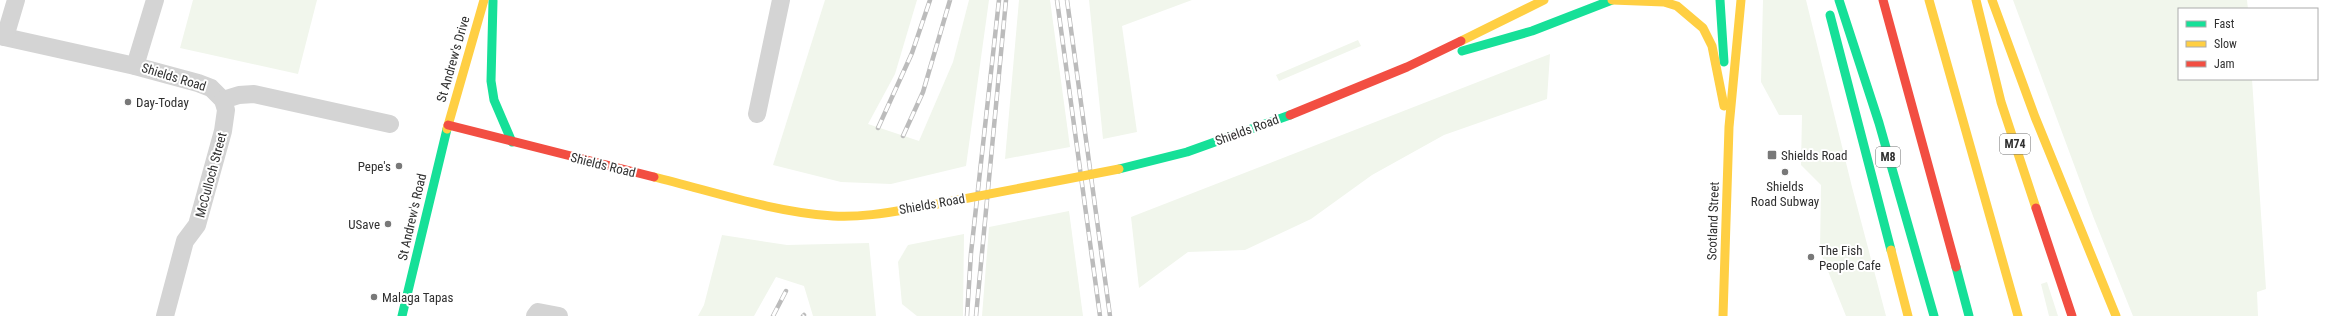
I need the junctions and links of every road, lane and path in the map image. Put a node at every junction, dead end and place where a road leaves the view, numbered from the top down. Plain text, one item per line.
1 (16, 0) edge
2 (155, 0) edge
3 (484, 0) edge
4 (493, 0) edge
5 (781, 0) edge
6 (1544, 0) edge
7 (1612, 0) edge
8 (1720, 0) edge
9 (1740, 0) edge
10 (1839, 0) edge
11 (1883, 0) edge
12 (1929, 0) edge
13 (1976, 0) edge
14 (1992, 0) edge
15 (1828, 8) dead end
16 (2, 36) edge
17 (135, 66) junction
18 (1407, 67) junction
19 (223, 100) junction
20 (757, 114) dead end
21 (390, 124) dead end
22 (448, 125) junction
23 (1729, 127) junction
24 (512, 142) junction
25 (165, 316) edge
26 (402, 316) edge
27 (535, 316) edge
28 (559, 316) edge
29 (1723, 316) edge
30 (1908, 316) edge
31 (1934, 316) edge
32 (1969, 316) edge
33 (2018, 316) edge
34 (2072, 316) edge
35 (2116, 316) edge

1 - 16 street
2 - 17 street
3 - 22 main road, St Andrew's Drive
4 - 24 main road
5 - 20 street
6 - 18 main road, Shields Road
7 - 18 main road, Shields Road
7 - 23 main road
8 - 23 main road, Scotland Street
9 - 23 main road, Scotland Street
10 - 31 main road, M8
11 - 32 main road
12 - 33 main road
13 - 34 main road, M74
14 - 35 main road
15 - 30 main road
16 - 17 street, Shields Road
17 - 19 street, Shields Road
18 - 24 main road, Shields Road, bridge
19 - 21 street
19 - 25 street, McCulloch Street
22 - 24 main road, Shields Road
22 - 26 main road, St Andrew's Road
23 - 29 main road, Scotland Street
27 - 28 street

